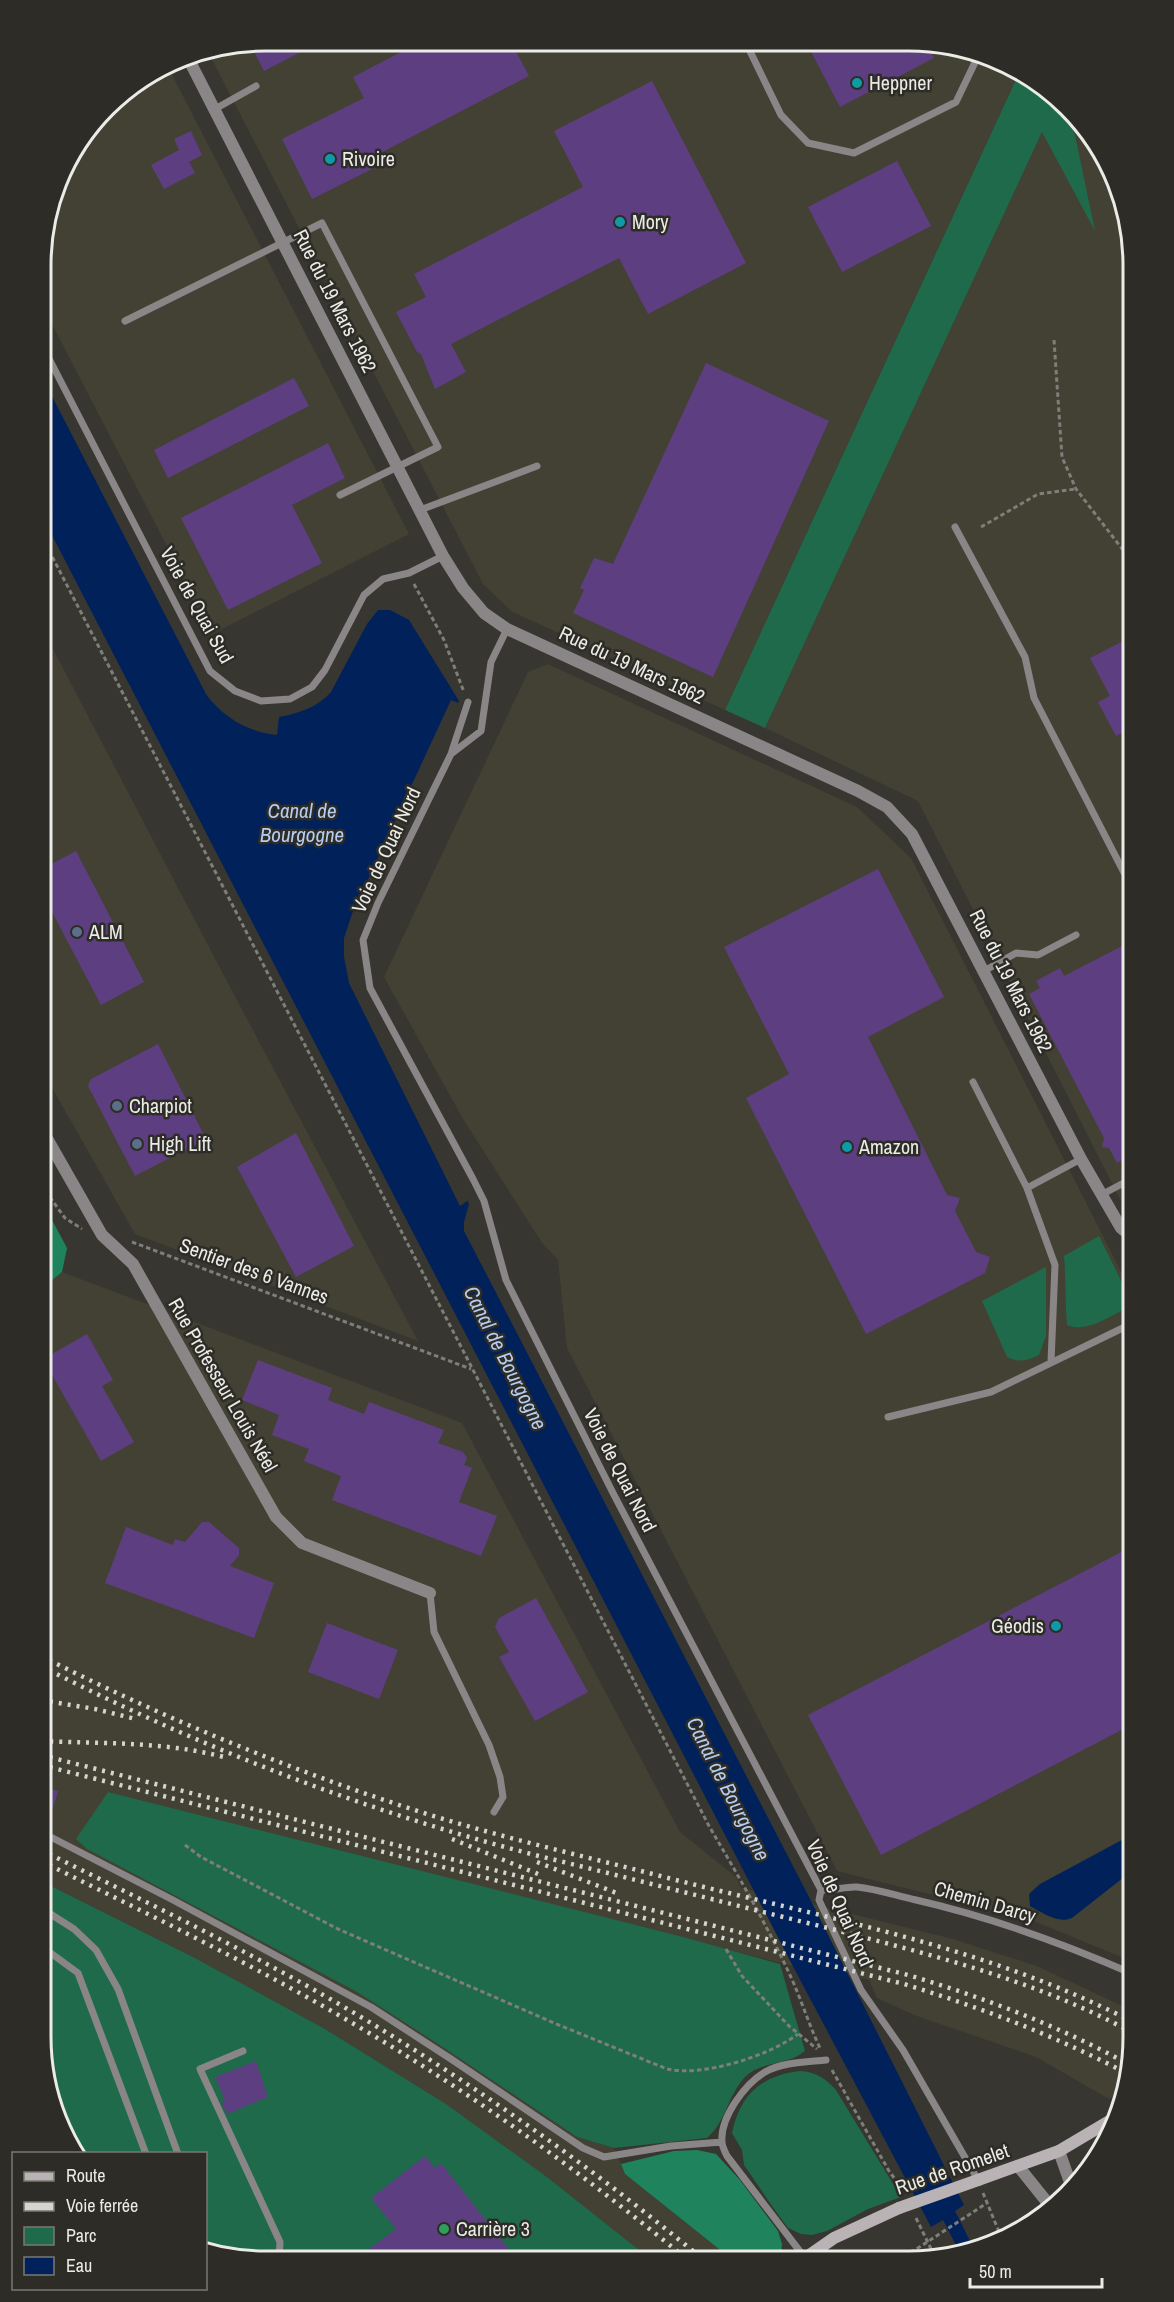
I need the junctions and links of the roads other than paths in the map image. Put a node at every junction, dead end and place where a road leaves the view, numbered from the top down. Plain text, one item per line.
1 (749, 51) edge
2 (976, 61) edge
3 (191, 64) edge
4 (256, 86) dead end
5 (215, 109) junction
6 (283, 242) junction
7 (125, 321) dead end
8 (51, 362) edge
9 (398, 466) junction
10 (537, 466) dead end
11 (340, 495) dead end
12 (420, 510) junction
13 (955, 527) dead end
14 (443, 556) junction
15 (507, 629) junction
16 (468, 702) road end
17 (451, 754) junction
18 (1123, 871) edge
19 (1076, 935) dead end
20 (984, 971) junction
21 (973, 1082) dead end
22 (51, 1146) edge
23 (1081, 1159) junction
24 (1123, 1183) edge
25 (1028, 1188) junction
26 (1101, 1195) junction
27 (1123, 1230) edge
28 (1123, 1328) edge
29 (1051, 1362) junction
30 (888, 1417) dead end
31 (430, 1593) joint
32 (494, 1812) dead end
33 (51, 1837) edge
34 (821, 1890) junction
35 (51, 1914) edge
36 (51, 1953) edge
37 (1123, 1970) edge
38 (243, 2051) dead end
39 (826, 2060) road end
40 (1104, 2124) edge
41 (722, 2142) junction
42 (1059, 2151) junction
43 (145, 2152) edge
44 (177, 2152) edge
45 (1018, 2166) junction
46 (1069, 2179) edge
47 (978, 2180) junction
48 (1046, 2201) edge
49 (280, 2251) edge
50 (796, 2251) edge
51 (816, 2251) edge

1 - 2 lane
3 - 5 street, Rue du 19 Mars 1962
4 - 5 lane
5 - 6 street, Rue du 19 Mars 1962
6 - 7 lane
6 - 9 street, Rue du 19 Mars 1962
6 - 9 lane
8 - 14 lane, Voie de Quai Sud
9 - 11 lane
9 - 12 street, Rue du 19 Mars 1962
10 - 12 lane
12 - 14 street, Rue du 19 Mars 1962
13 - 18 lane
14 - 15 street, Rue du 19 Mars 1962
15 - 17 lane, Voie de Quai Nord
15 - 20 street, Rue du 19 Mars 1962
16 - 17 lane, Voie de Quai Nord
17 - 34 lane, Voie de Quai Nord
19 - 20 lane
20 - 23 street, Rue du 19 Mars 1962
21 - 25 lane
22 - 31 street, Rue Professeur Louis Néel
23 - 25 lane
23 - 26 street, Rue du 19 Mars 1962
24 - 26 lane
25 - 29 lane
26 - 27 street, Rue du 19 Mars 1962
28 - 29 lane
29 - 30 lane
31 - 32 lane
33 - 41 lane
34 - 37 lane, Chemin Darcy
34 - 47 lane, Voie de Quai Nord
35 - 44 lane
36 - 43 lane
38 - 49 lane
39 - 41 lane
40 - 42 street, Rue de Romelet
41 - 50 lane
42 - 45 street, Rue de Romelet
42 - 46 street
45 - 47 street, Rue de Romelet
45 - 48 street
47 - 51 street, Rue de Romelet, bridge

